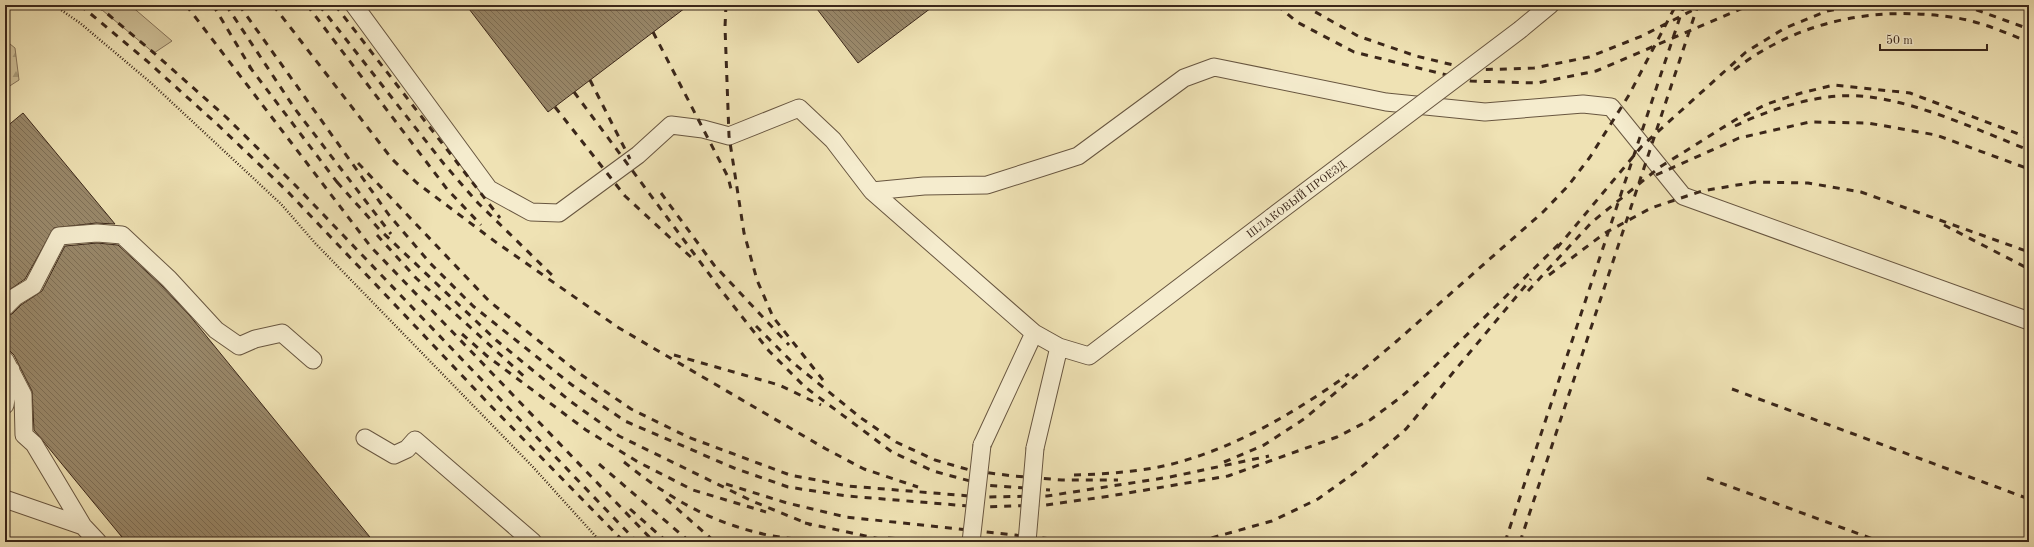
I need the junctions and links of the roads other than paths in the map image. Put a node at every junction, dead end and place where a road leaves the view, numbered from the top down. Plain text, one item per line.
1 (354, 5) edge
2 (1550, 5) edge
3 (872, 191) junction
4 (5, 307) edge
5 (2029, 321) edge
6 (1034, 333) junction
7 (1059, 347) junction
8 (313, 360) dead end
9 (8, 365) edge
10 (5, 405) edge
11 (365, 438) dead end
12 (5, 499) edge
13 (83, 526) junction
14 (98, 542) edge
15 (533, 542) edge
16 (971, 542) edge
17 (1027, 542) edge

1 - 3 street, ШЛАКОВЫЙ ПРОЕЗД
2 - 7 street, ШЛАКОВЫЙ ПРОЕЗД, bridge
3 - 5 street
3 - 6 street, ШЛАКОВЫЙ ПРОЕЗД
4 - 8 street
6 - 7 street, ШЛАКОВЫЙ ПРОЕЗД
6 - 16 street, bridge
7 - 17 street, bridge
9 - 10 street
9 - 13 street
11 - 15 street
12 - 13 street
13 - 14 street

